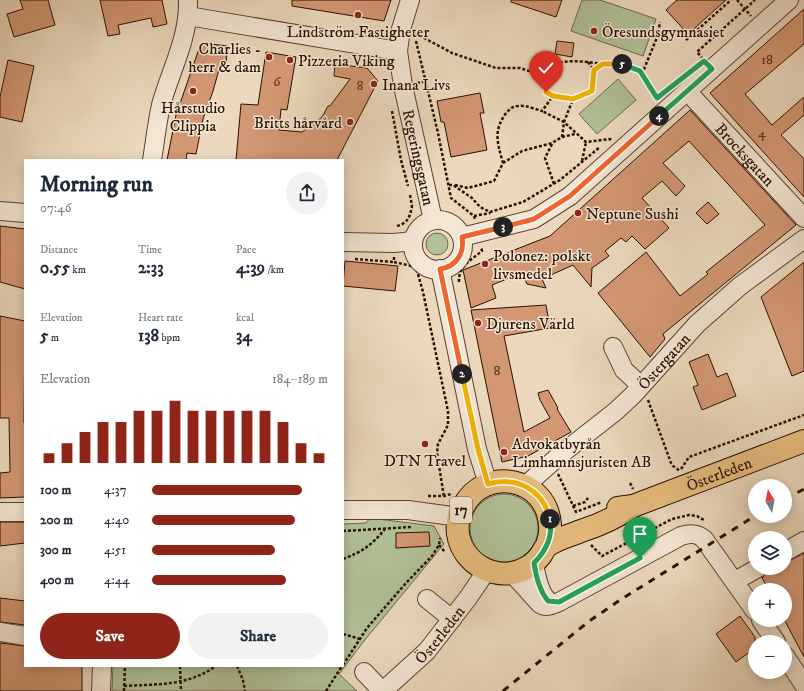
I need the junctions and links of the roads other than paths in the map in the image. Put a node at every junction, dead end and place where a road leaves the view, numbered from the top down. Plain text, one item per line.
1 (410, 0) edge
2 (789, 0) edge
3 (188, 8) edge
4 (398, 51) junction
5 (687, 91) junction
6 (152, 159) edge
7 (0, 211) edge
8 (24, 214) edge
9 (804, 218) edge
10 (433, 220) junction
11 (462, 237) junction
12 (804, 239) edge
13 (413, 241) junction
14 (344, 242) edge
15 (440, 269) junction
16 (613, 347) dead end
17 (640, 388) junction
18 (804, 441) edge
19 (488, 484) junction
20 (526, 486) junction
21 (635, 495) junction
22 (344, 510) edge
23 (0, 512) edge
24 (24, 512) edge
25 (459, 517) junction
26 (549, 517) junction
27 (804, 541) edge
28 (547, 546) junction
29 (792, 548) edge
30 (534, 563) junction
31 (487, 570) junction
32 (512, 573) junction
33 (748, 574) edge
34 (735, 581) junction
35 (427, 599) dead end
36 (748, 600) edge
37 (559, 602) junction
38 (452, 619) junction
39 (0, 632) edge
40 (24, 636) edge
41 (102, 667) edge
42 (792, 667) edge
43 (364, 672) dead end
44 (804, 685) edge
45 (101, 691) edge
46 (383, 691) edge

1 - 4 street, Regeringsgatan
2 - 5 street
3 - 4 street
3 - 6 street
4 - 10 street, Regeringsgatan
5 - 9 street, Brocksgatan
5 - 11 street
7 - 8 street
10 - 11 street
10 - 13 street
11 - 15 street
12 - 17 street, Östergatan
13 - 14 street
13 - 15 street
15 - 19 street
16 - 17 street
17 - 20 street, Östergatan
18 - 21 main road, Österleden
19 - 20 main road, 17
19 - 25 main road, 17
20 - 26 main road, 17
21 - 26 main road, Österleden
21 - 28 main road, Österleden
22 - 25 street
23 - 24 street
25 - 31 main road, 17
26 - 28 main road, 17
27 - 29 street
28 - 30 main road, 17
30 - 32 main road, 17
30 - 37 street
31 - 32 main road, 17
31 - 38 street, Österleden
32 - 37 street
33 - 34 street
34 - 36 street
34 - 37 street
35 - 38 street
38 - 46 street, Österleden
39 - 40 street
41 - 45 street
42 - 44 street
43 - 46 street

